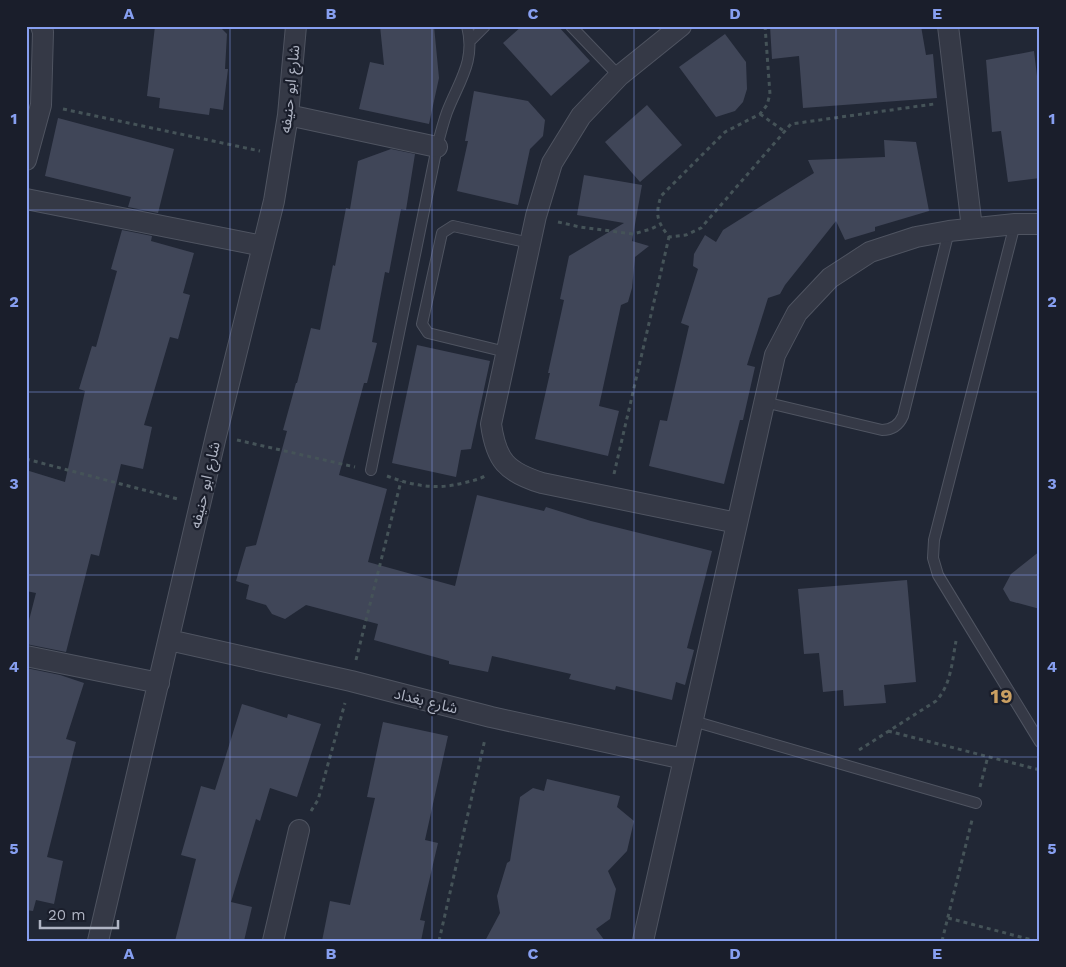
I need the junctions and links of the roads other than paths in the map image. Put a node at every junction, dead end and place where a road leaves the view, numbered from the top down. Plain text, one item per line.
1 (41, 26) edge
2 (296, 26) edge
3 (467, 26) edge
4 (486, 26) edge
5 (572, 26) edge
6 (681, 26) edge
7 (948, 26) edge
8 (471, 40) junction
9 (619, 76) junction
10 (288, 115) junction
11 (437, 147) junction
12 (26, 160) edge
13 (26, 199) edge
14 (1014, 224) junction
15 (1040, 224) edge
16 (972, 228) junction
17 (949, 231) junction
18 (530, 243) junction
19 (263, 246) junction
20 (506, 352) junction
21 (764, 402) junction
22 (371, 470) dead end
23 (737, 523) junction
24 (169, 640) junction
25 (26, 656) edge
26 (159, 683) junction
27 (693, 721) junction
28 (1040, 742) edge
29 (684, 759) junction
30 (976, 803) road end
31 (299, 830) dead end
32 (98, 941) edge
33 (273, 941) edge
34 (643, 941) edge

1 - 12 street
2 - 10 street, شارع ابو حنيفه
3 - 8 lane
4 - 8 lane
5 - 9 lane
6 - 9 street
7 - 16 street
8 - 11 lane
9 - 18 street
10 - 11 street
10 - 19 street, شارع ابو حنيفه
11 - 22 lane
13 - 19 street
14 - 15 street
14 - 16 street
14 - 28 lane
16 - 17 street
17 - 21 street
17 - 21 lane
18 - 20 street
18 - 20 lane
19 - 24 street, شارع ابو حنيفه
20 - 23 street
21 - 23 street
23 - 27 street
24 - 26 street, شارع ابو حنيفه
24 - 29 street, شارع بغداد
25 - 26 street
26 - 32 street, شارع ابو حنيفه
27 - 29 street
27 - 30 lane
29 - 34 street
31 - 33 street

